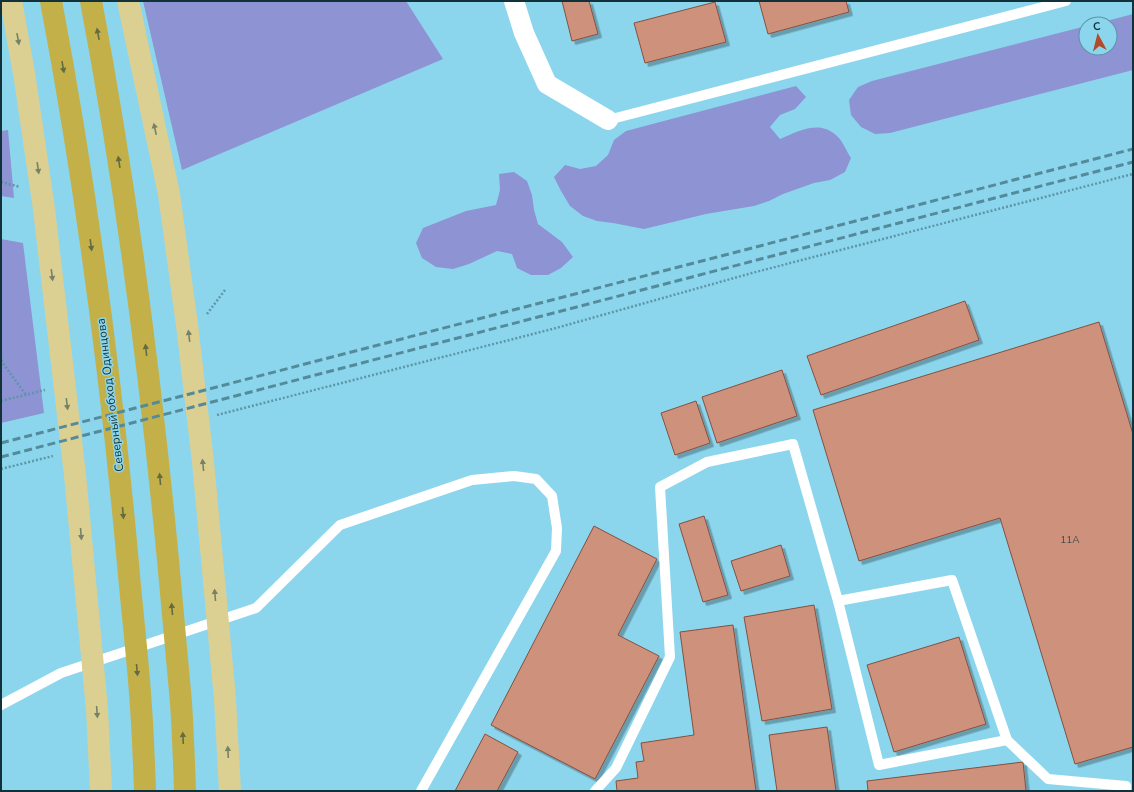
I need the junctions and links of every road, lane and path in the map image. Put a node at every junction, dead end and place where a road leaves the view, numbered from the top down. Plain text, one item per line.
1 (11, 1) edge
2 (51, 1) edge
3 (91, 1) edge
4 (128, 1) edge
5 (514, 1) edge
6 (1066, 1) edge
7 (608, 120) joint
8 (1133, 174) edge
9 (1, 182) edge
10 (21, 187) dead end
11 (1, 356) edge
12 (26, 395) dead end
13 (214, 415) dead end
14 (54, 455) dead end
15 (1, 469) edge
16 (838, 602) junction
17 (1, 705) edge
18 (1007, 740) junction
19 (101, 791) edge
20 (146, 791) edge
21 (186, 791) edge
22 (230, 791) edge
23 (421, 791) edge
24 (595, 791) edge
25 (1126, 791) edge

1 -> 19 main road
2 -> 20 highway, Северный обход Одинцова
21 -> 3 highway
22 -> 4 main road
5 - 7 street
6 - 7 lane
8 - 13 path
9 - 10 path
11 - 12 path
14 - 15 path
16 - 18 lane
16 - 18 lane
16 - 24 lane
17 - 23 lane
18 - 25 lane

